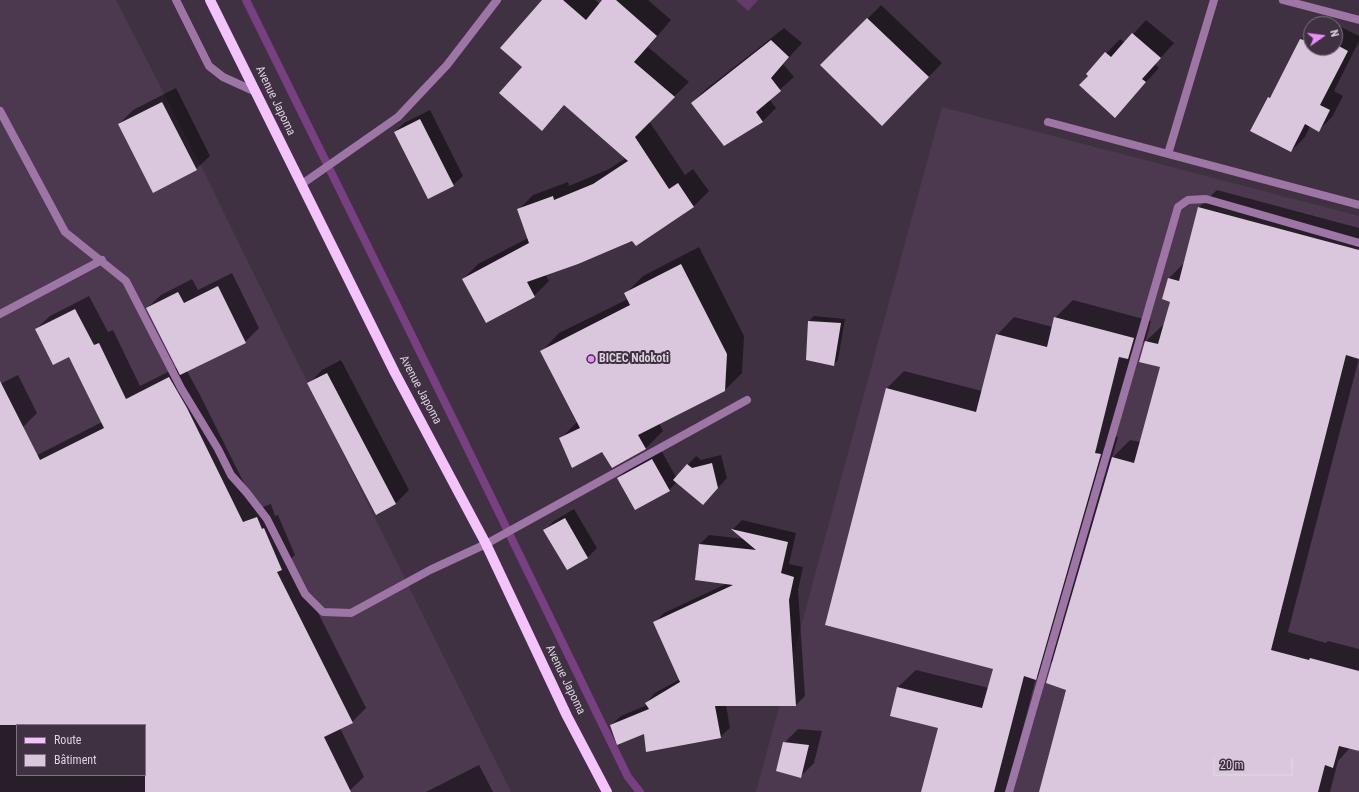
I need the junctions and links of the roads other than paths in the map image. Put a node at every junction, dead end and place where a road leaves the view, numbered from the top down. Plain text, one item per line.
1 (176, 0) edge
2 (210, 0) edge
3 (498, 0) edge
4 (1214, 0) edge
5 (1283, 0) edge
6 (1359, 20) edge
7 (256, 92) junction
8 (0, 111) edge
9 (1048, 122) dead end
10 (1168, 154) junction
11 (302, 184) junction
12 (1359, 205) edge
13 (1359, 243) edge
14 (102, 260) junction
15 (0, 314) edge
16 (747, 400) dead end
17 (486, 544) junction
18 (607, 792) edge
19 (1009, 792) edge

1 - 7 street
2 - 7 main road, Avenue Japoma
3 - 11 street
4 - 10 street
5 - 6 street
7 - 11 main road, Avenue Japoma
8 - 14 street
9 - 10 street
10 - 12 street
11 - 17 main road, Avenue Japoma
13 - 19 street
14 - 15 street
14 - 17 street
16 - 17 street
17 - 18 main road, Avenue Japoma

